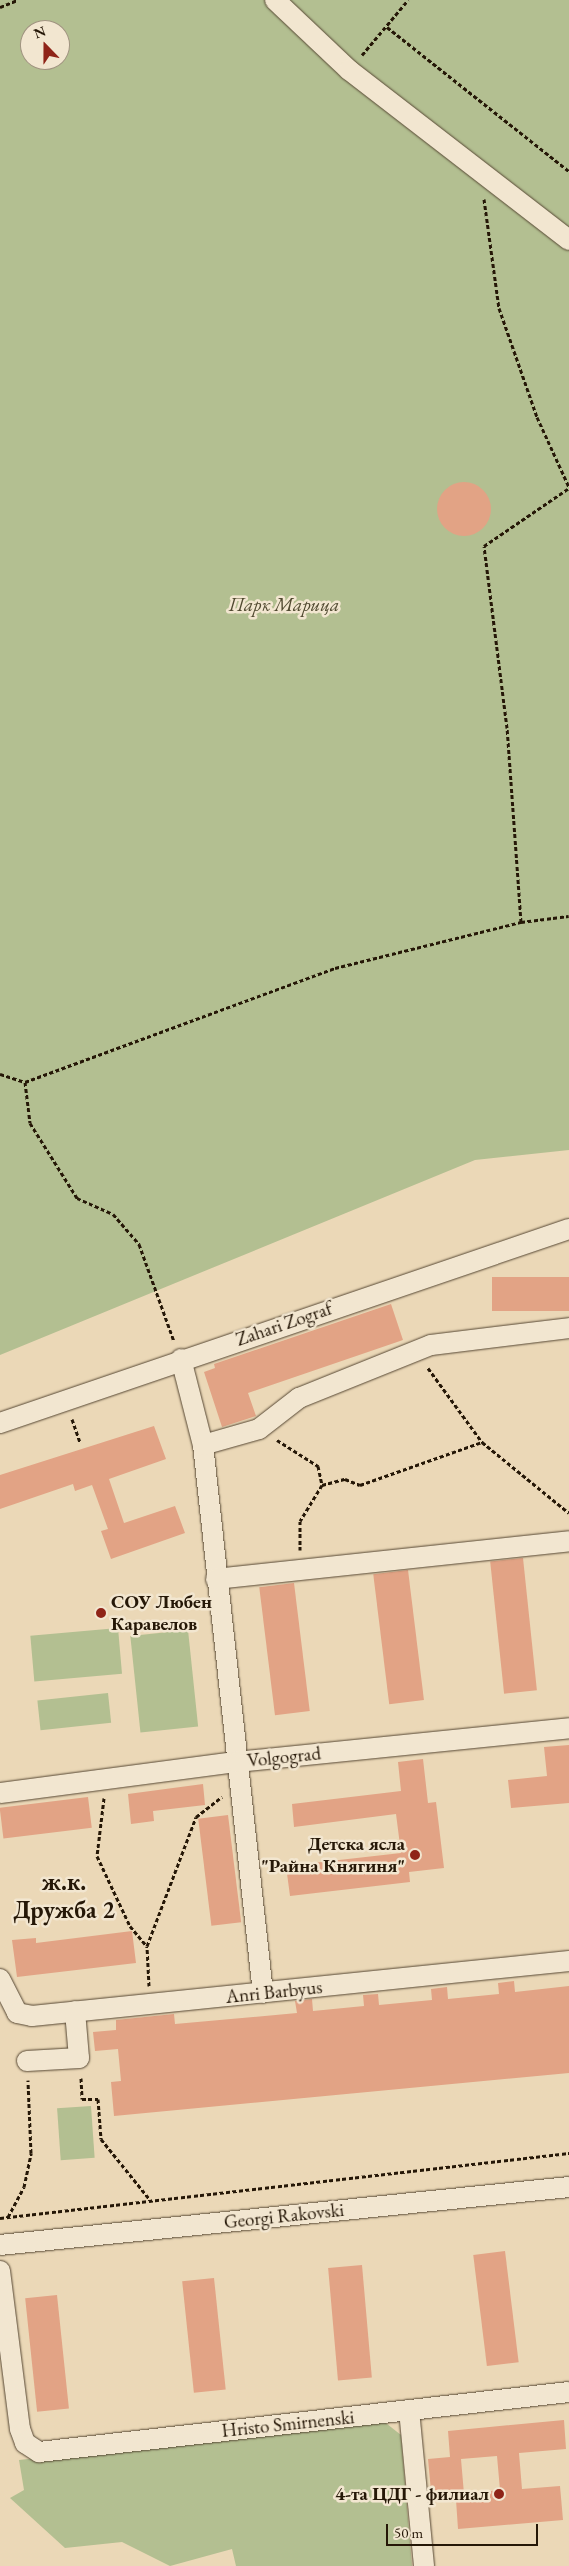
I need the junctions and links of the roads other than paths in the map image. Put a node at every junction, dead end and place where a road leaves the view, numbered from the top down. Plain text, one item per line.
1 (275, 0) edge
2 (569, 240) edge
3 (569, 1229) edge
4 (569, 1328) edge
5 (181, 1359) junction
6 (0, 1423) edge
7 (203, 1445) junction
8 (569, 1541) edge
9 (216, 1579) junction
10 (569, 1728) edge
11 (237, 1762) junction
12 (0, 1793) edge
13 (569, 1962) edge
14 (0, 1979) edge
15 (263, 1993) junction
16 (75, 2011) junction
17 (27, 2061) road end
18 (569, 2187) edge
19 (0, 2245) edge
20 (0, 2271) edge
21 (2, 2313) edge
22 (569, 2392) edge
23 (409, 2410) junction
24 (424, 2566) edge

1 - 2 street
3 - 5 street, Zahari Zograf
4 - 7 street
5 - 6 street, Zahari Zograf
5 - 7 street
7 - 9 street
8 - 9 street
9 - 11 street
10 - 11 street, Volgograd
11 - 12 street, Volgograd
11 - 15 street
13 - 15 street, Anri Barbyus
14 - 16 street, Anri Barbyus
15 - 16 street, Anri Barbyus
16 - 17 street
18 - 19 street, Georgi Rakovski
20 - 21 street
21 - 23 street, Hristo Smirnenski
22 - 23 street, Hristo Smirnenski
23 - 24 street

